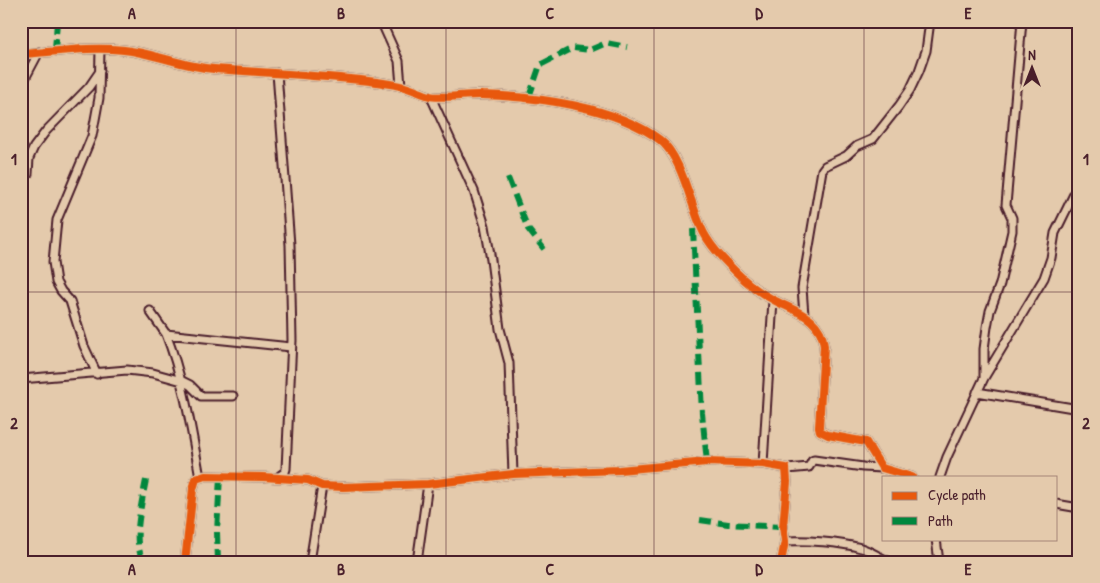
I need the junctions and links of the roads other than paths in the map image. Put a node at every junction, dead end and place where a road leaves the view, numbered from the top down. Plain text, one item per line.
1 (381, 21) edge
2 (930, 21) edge
3 (1022, 21) edge
4 (100, 49) junction
5 (39, 52) junction
6 (21, 54) edge
7 (100, 71) junction
8 (277, 73) junction
9 (21, 86) edge
10 (401, 86) junction
11 (431, 96) junction
12 (28, 174) dead end
13 (1079, 184) edge
14 (773, 300) junction
15 (150, 311) dead end
16 (804, 315) junction
17 (166, 334) junction
18 (291, 347) junction
19 (97, 374) junction
20 (984, 378) junction
21 (21, 379) edge
22 (182, 381) junction
23 (977, 392) junction
24 (234, 396) dead end
25 (1079, 409) edge
26 (763, 464) junction
27 (882, 468) junction
28 (787, 469) junction
29 (513, 474) junction
30 (909, 476) edge
31 (940, 476) edge
32 (200, 477) junction
33 (277, 478) junction
34 (428, 484) junction
35 (322, 486) junction
36 (1058, 504) edge
37 (1079, 508) edge
38 (936, 540) edge
39 (785, 541) junction
40 (185, 562) edge
41 (310, 562) edge
42 (417, 562) edge
43 (781, 562) edge
44 (890, 562) edge
45 (939, 562) edge

1 - 10 street
2 - 16 street
3 - 20 street
4 - 5 street
4 - 7 street
4 - 8 street
5 - 6 street
5 - 9 street
7 - 12 street
7 - 19 street
8 - 10 street
8 - 18 street
10 - 11 street
11 - 14 street
11 - 29 street
13 - 20 street
14 - 16 street
14 - 26 street
15 - 17 street
16 - 27 street
17 - 18 street
17 - 22 street
18 - 33 street
19 - 21 street
19 - 22 street
20 - 23 street
22 - 24 street
22 - 32 street
23 - 25 street
23 - 31 street
26 - 28 street
26 - 29 street
27 - 28 street
27 - 30 street
28 - 39 street
29 - 34 street
32 - 33 street
32 - 40 street
33 - 35 street
34 - 35 street
34 - 42 street
35 - 41 street
36 - 37 street
38 - 45 street
39 - 43 street
39 - 44 street

